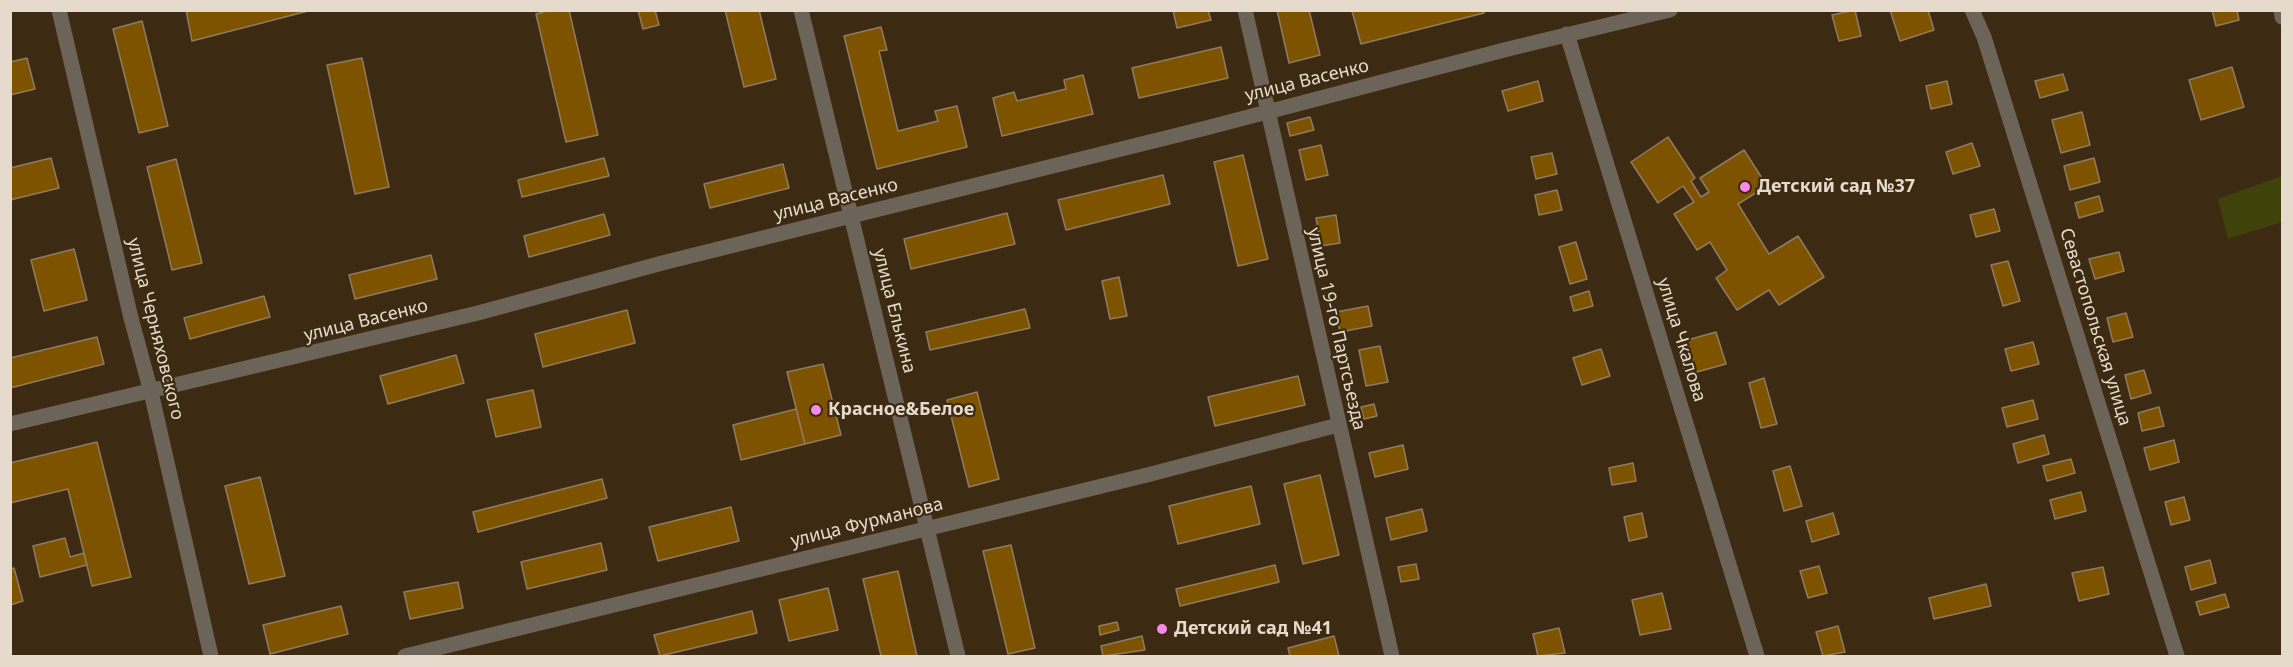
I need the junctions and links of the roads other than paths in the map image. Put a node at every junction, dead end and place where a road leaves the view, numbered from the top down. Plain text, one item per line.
1 (59, 10) edge
2 (801, 10) edge
3 (1245, 10) edge
4 (1670, 10) edge
5 (1972, 10) edge
6 (2281, 10) edge
7 (2283, 17) edge
8 (1568, 34) junction
9 (1266, 111) junction
10 (851, 217) junction
11 (151, 392) junction
12 (10, 424) edge
13 (1338, 425) junction
14 (927, 528) junction
15 (211, 657) edge
16 (405, 657) edge
17 (958, 657) edge
18 (1392, 657) edge
19 (1757, 657) edge
20 (2177, 657) edge

1 - 11 street, улица Черняховского
2 - 10 street, улица Елькина
3 - 9 street, улица 19-го Партсъезда
4 - 8 street, улица Васенко
5 - 20 street, Севастопольская улица
6 - 7 street
8 - 9 street, улица Васенко
8 - 19 street, улица Чкалова
9 - 10 street, улица Васенко
9 - 13 street, улица 19-го Партсъезда
10 - 11 street, улица Васенко
10 - 14 street, улица Елькина
11 - 12 street, улица Васенко
11 - 15 street, улица Черняховского
13 - 14 street, улица Фурманова
13 - 18 street, улица 19-го Партсъезда
14 - 16 street, улица Фурманова
14 - 17 street, улица Елькина

